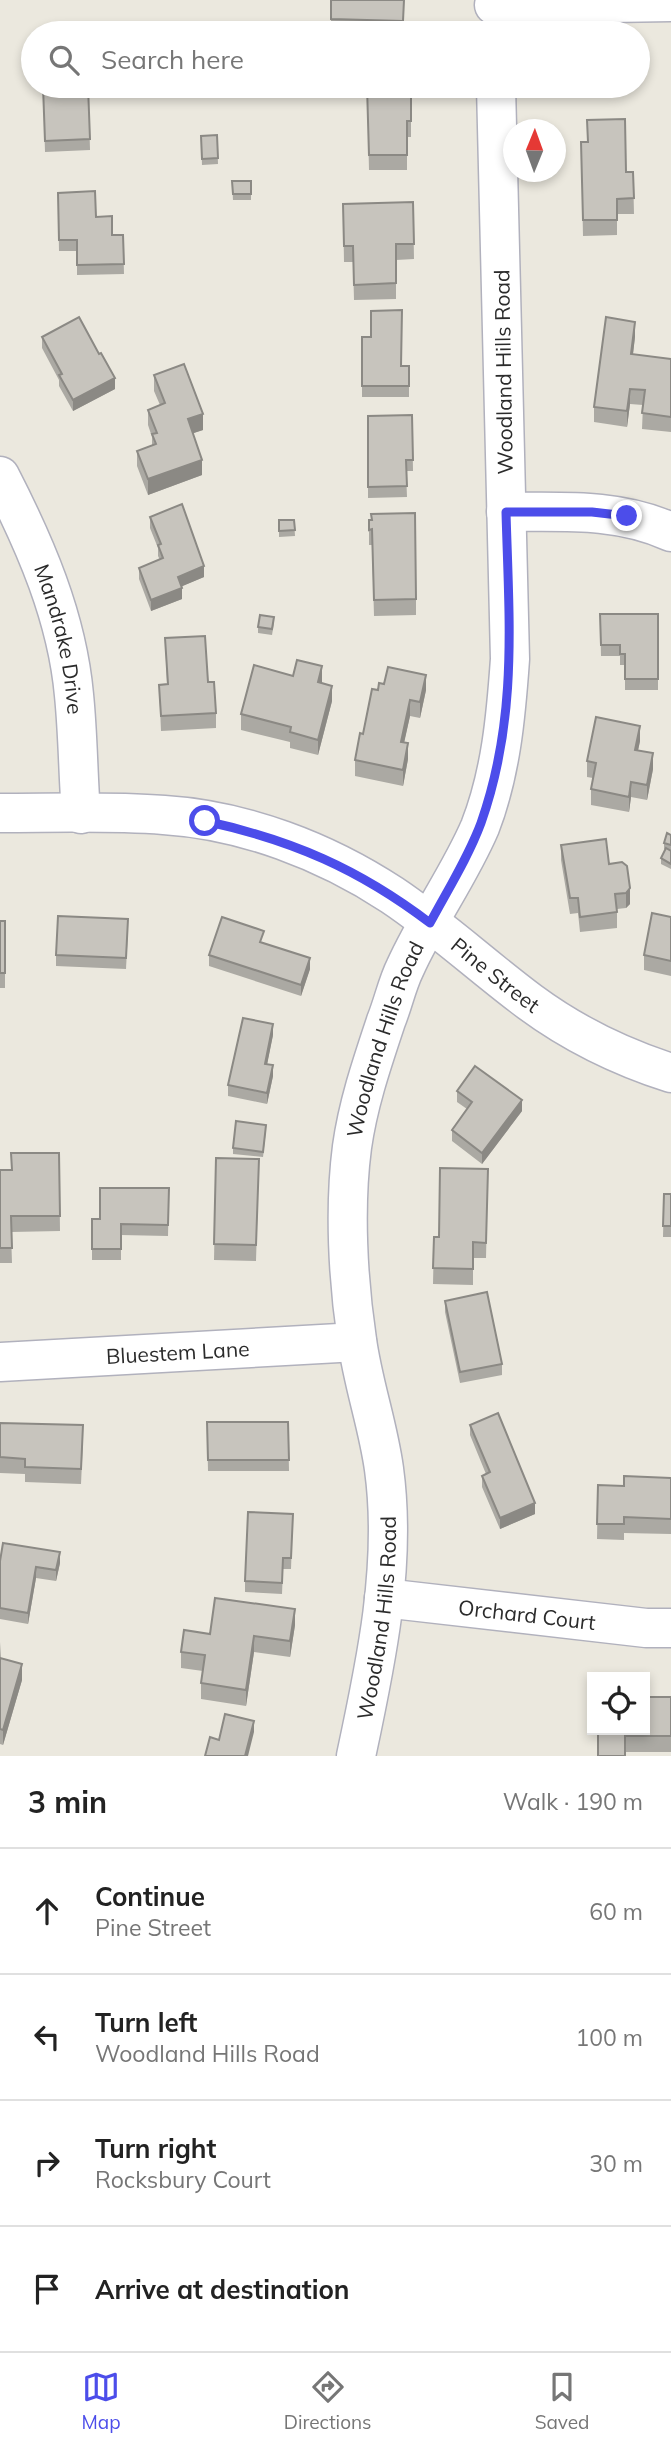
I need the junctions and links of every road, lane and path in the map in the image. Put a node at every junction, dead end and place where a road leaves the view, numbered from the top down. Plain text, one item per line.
1 (671, 2) edge
2 (494, 13) edge
3 (496, 98) edge
4 (0, 476) edge
5 (506, 512) junction
6 (671, 531) edge
7 (0, 813) edge
8 (80, 814) junction
9 (430, 923) junction
10 (671, 1073) edge
11 (357, 1342) junction
12 (0, 1362) edge
13 (384, 1598) junction
14 (671, 1628) edge
15 (356, 1756) edge

1 - 2 street
3 - 5 street, Woodland Hills Road
4 - 8 street, Mandrake Drive
5 - 6 street
5 - 9 street, Woodland Hills Road
7 - 8 street, Pine Street
8 - 9 street, Pine Street
9 - 10 street, Pine Street
9 - 11 street, Woodland Hills Road
11 - 12 street, Bluestem Lane
11 - 13 street, Woodland Hills Road
13 - 14 street, Orchard Court
13 - 15 street, Woodland Hills Road

